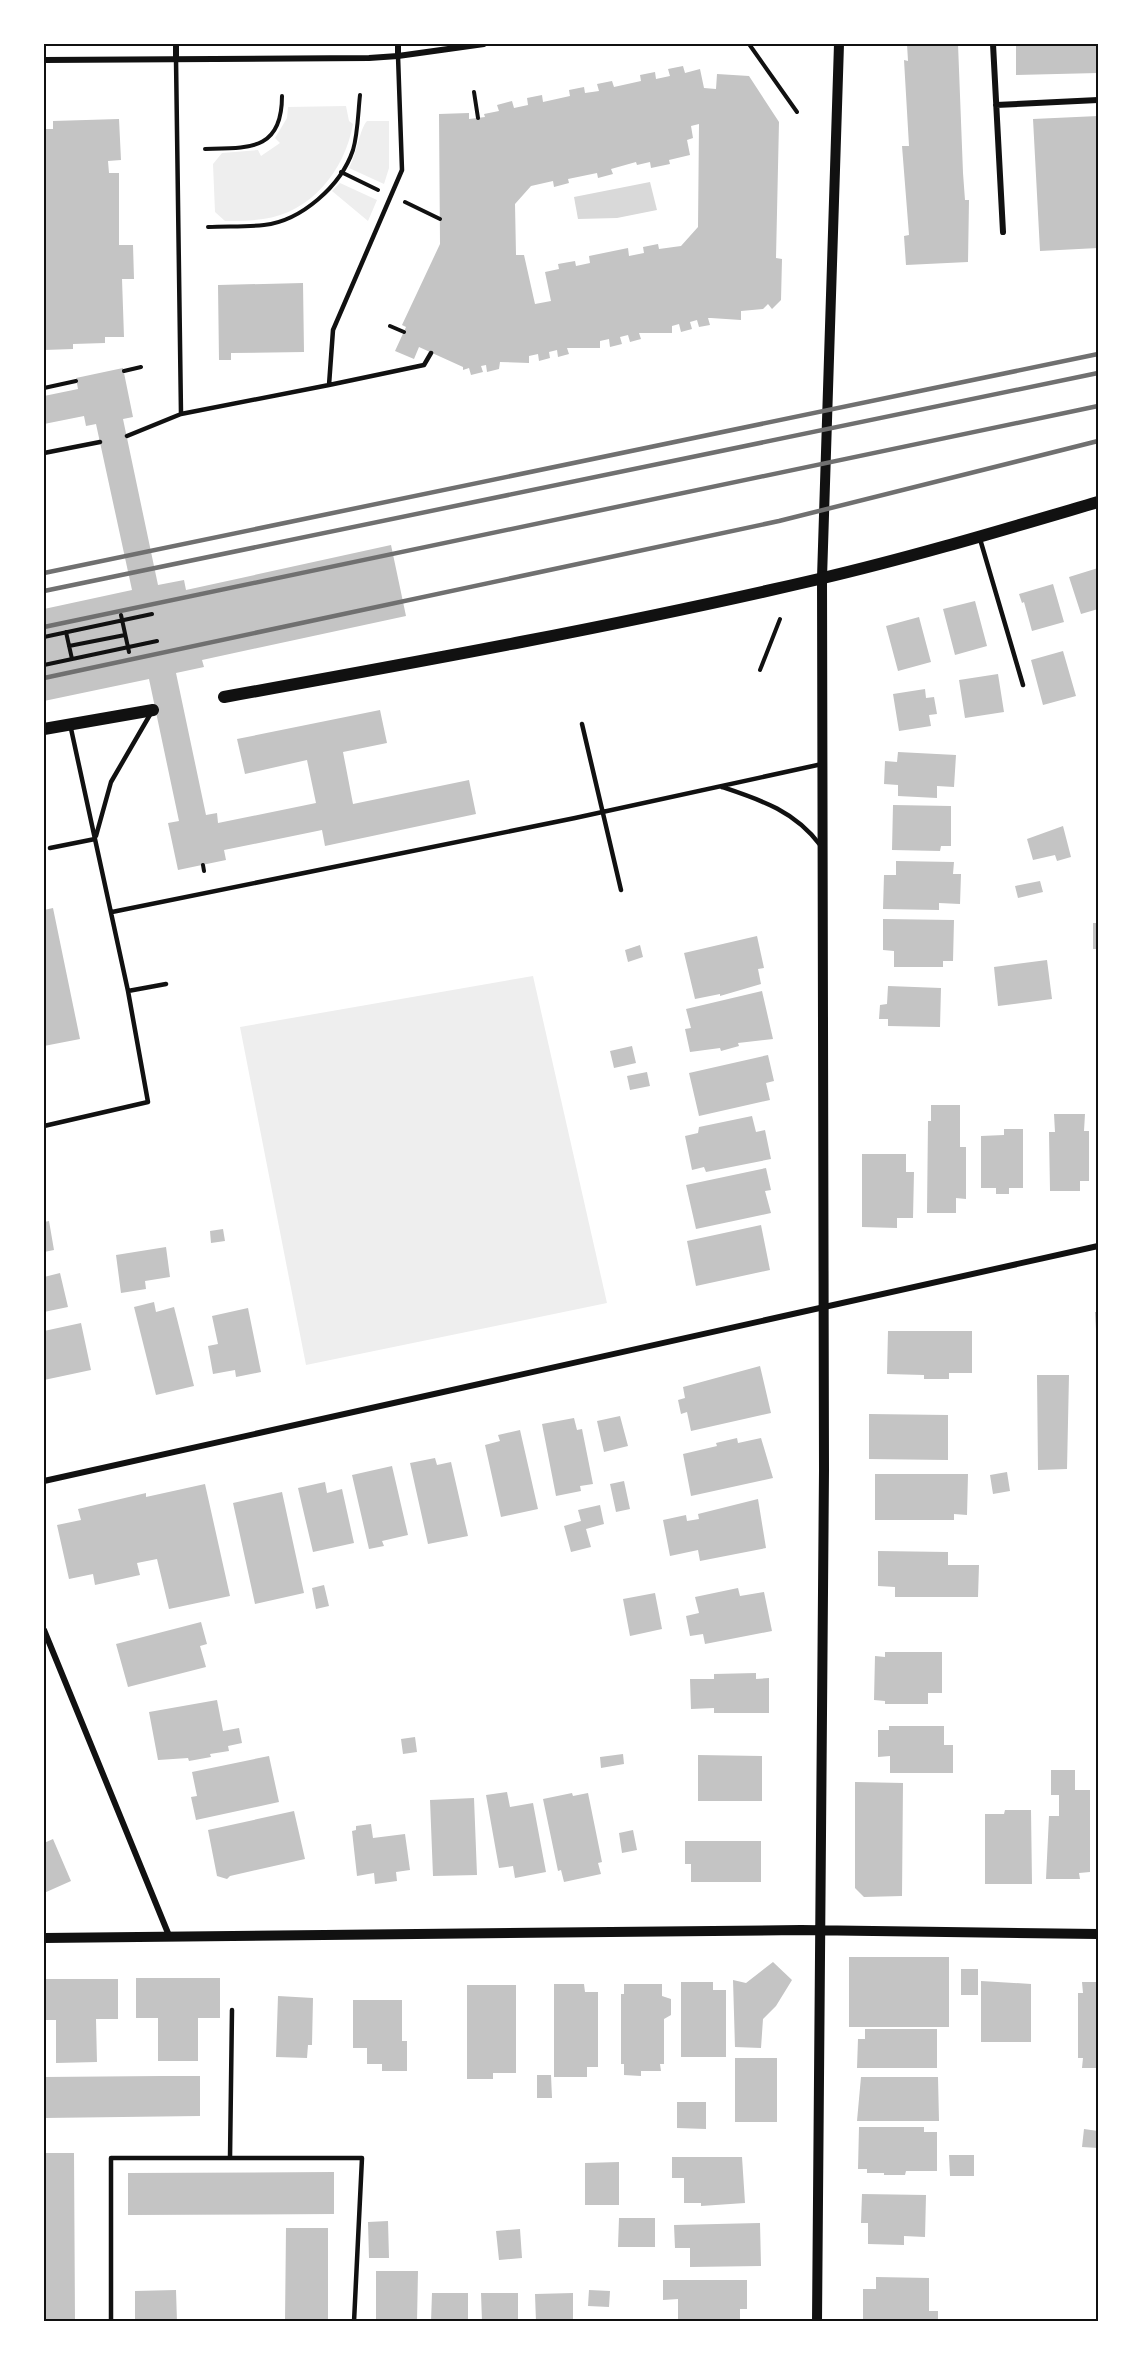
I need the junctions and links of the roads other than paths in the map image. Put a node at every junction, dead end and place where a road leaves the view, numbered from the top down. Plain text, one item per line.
1 (176, 44) edge
2 (398, 44) edge
3 (484, 44) edge
4 (839, 44) edge
5 (993, 44) edge
6 (398, 56) junction
7 (176, 59) junction
8 (44, 60) edge
9 (1098, 100) edge
10 (996, 105) junction
11 (1003, 232) dead end
12 (431, 353) dead end
13 (328, 385) junction
14 (181, 414) junction
15 (127, 436) dead end
16 (100, 442) dead end
17 (44, 453) edge
18 (1098, 502) edge
19 (979, 537) junction
20 (822, 578) junction
21 (1023, 685) dead end
22 (224, 697) dead end
23 (153, 710) joint
24 (70, 724) junction
25 (582, 724) dead end
26 (44, 729) edge
27 (824, 764) junction
28 (719, 786) junction
29 (600, 812) junction
30 (95, 838) junction
31 (50, 848) dead end
32 (824, 850) junction
33 (621, 890) dead end
34 (112, 912) junction
35 (166, 984) dead end
36 (128, 991) junction
37 (44, 1126) edge
38 (1098, 1246) edge
39 (823, 1307) junction
40 (44, 1481) edge
41 (44, 1630) edge
42 (820, 1930) junction
43 (1098, 1934) edge
44 (44, 1938) edge
45 (170, 1938) junction
46 (232, 2010) dead end
47 (230, 2158) junction
48 (111, 2322) edge
49 (354, 2322) edge
50 (817, 2322) edge

1 - 7 street
2 - 6 street
3 - 6 street
4 - 20 street
5 - 10 street
6 - 7 street
6 - 13 lane
7 - 8 street
7 - 14 lane
9 - 10 street
10 - 11 street
12 - 13 lane
13 - 14 lane
14 - 15 lane
16 - 17 lane
18 - 19 main road
19 - 20 main road
19 - 21 lane
20 - 22 main road
20 - 27 street
23 - 24 main road
23 - 30 lane
24 - 26 main road
24 - 30 lane
25 - 29 lane
27 - 28 lane
27 - 32 street
28 - 29 lane
28 - 32 lane
29 - 33 lane
29 - 34 lane
30 - 31 lane
30 - 34 lane
32 - 39 street
34 - 36 lane
35 - 36 lane
36 - 37 lane
38 - 39 street
39 - 40 street
39 - 42 street
41 - 45 street
42 - 43 street
42 - 45 street
42 - 50 street
44 - 45 street
46 - 47 lane
47 - 48 lane
47 - 49 lane

